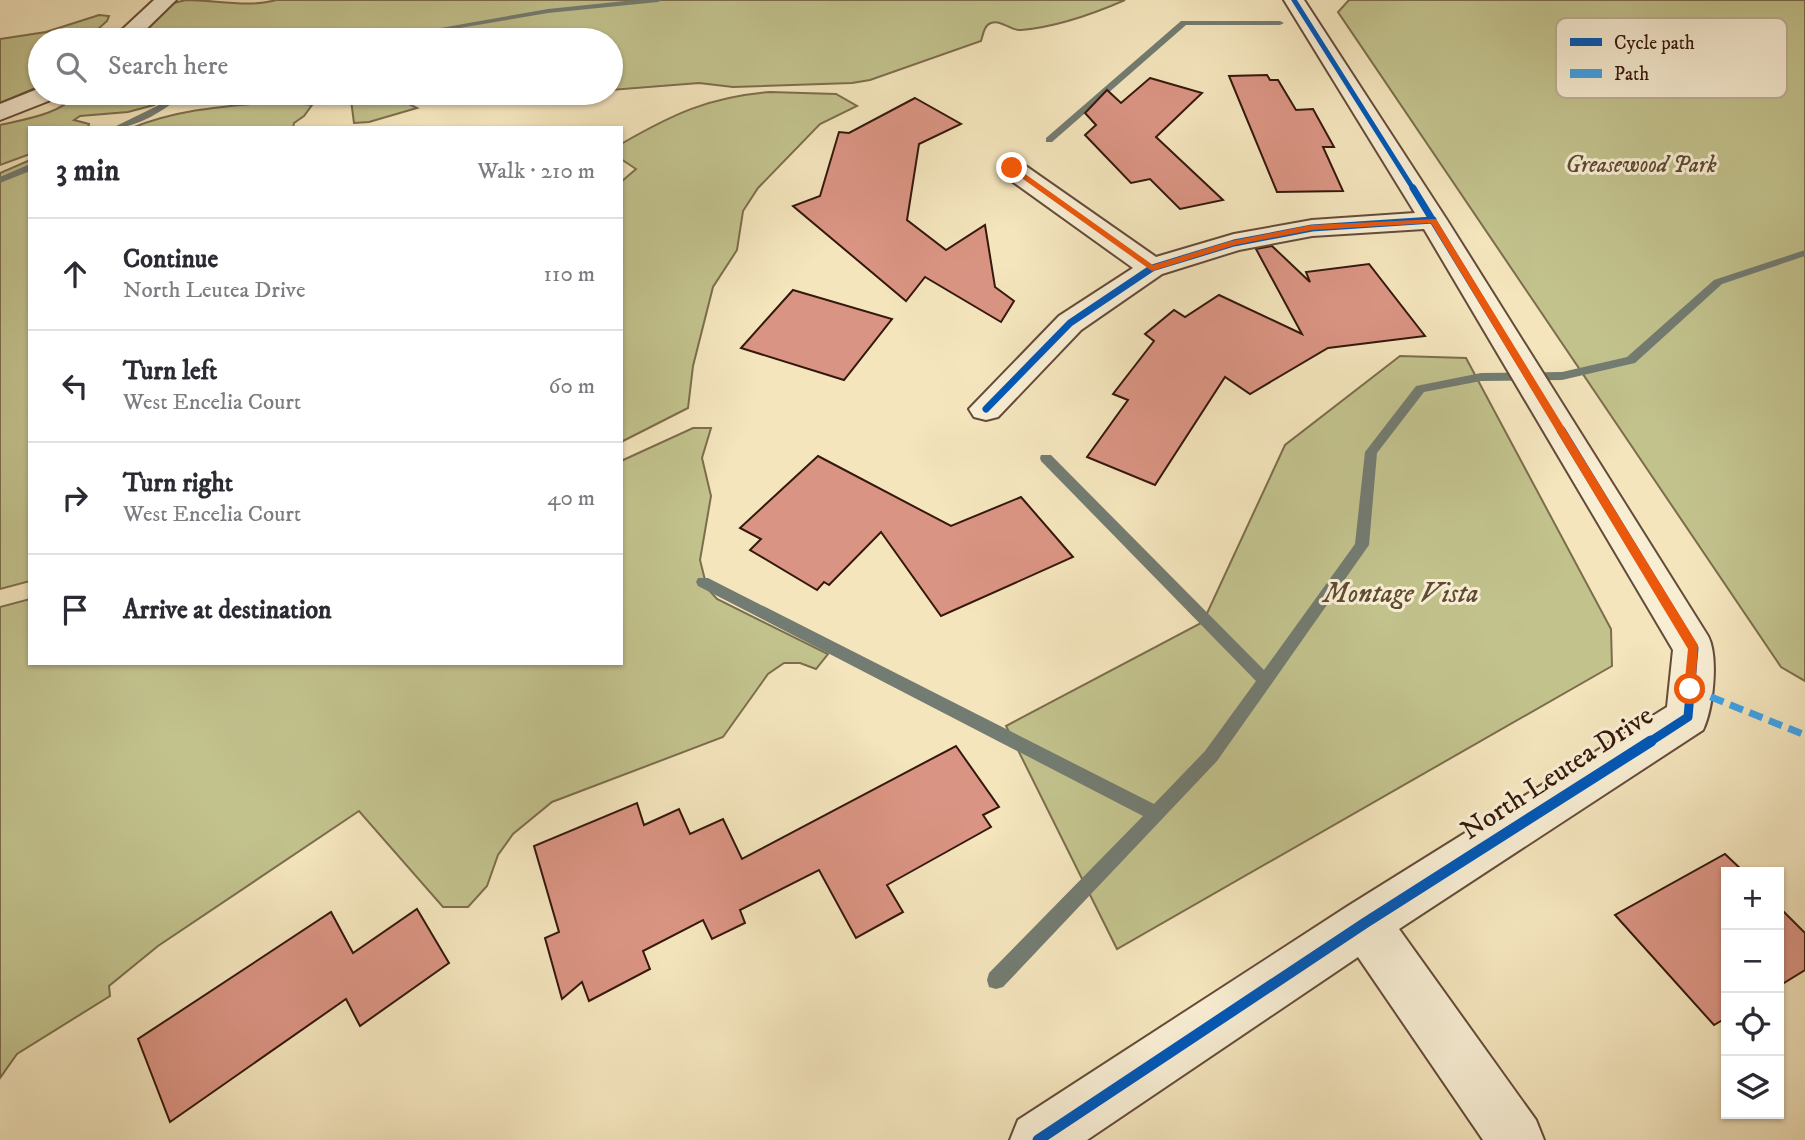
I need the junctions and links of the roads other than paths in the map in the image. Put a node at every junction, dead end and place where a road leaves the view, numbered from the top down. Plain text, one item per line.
1 (166, 0) edge
2 (1307, 10) edge
3 (135, 28) edge
4 (28, 101) edge
5 (0, 113) edge
6 (1012, 168) dead end
7 (1433, 220) junction
8 (1152, 268) junction
9 (986, 409) dead end
10 (1365, 923) junction
11 (1038, 1140) edge
12 (1516, 1140) edge

1 - 3 street
2 - 7 street, North Leutea Drive
4 - 5 street
6 - 8 street
7 - 8 street
7 - 10 street, North Leutea Drive
8 - 9 street
10 - 11 street, North Leutea Drive
10 - 12 street

